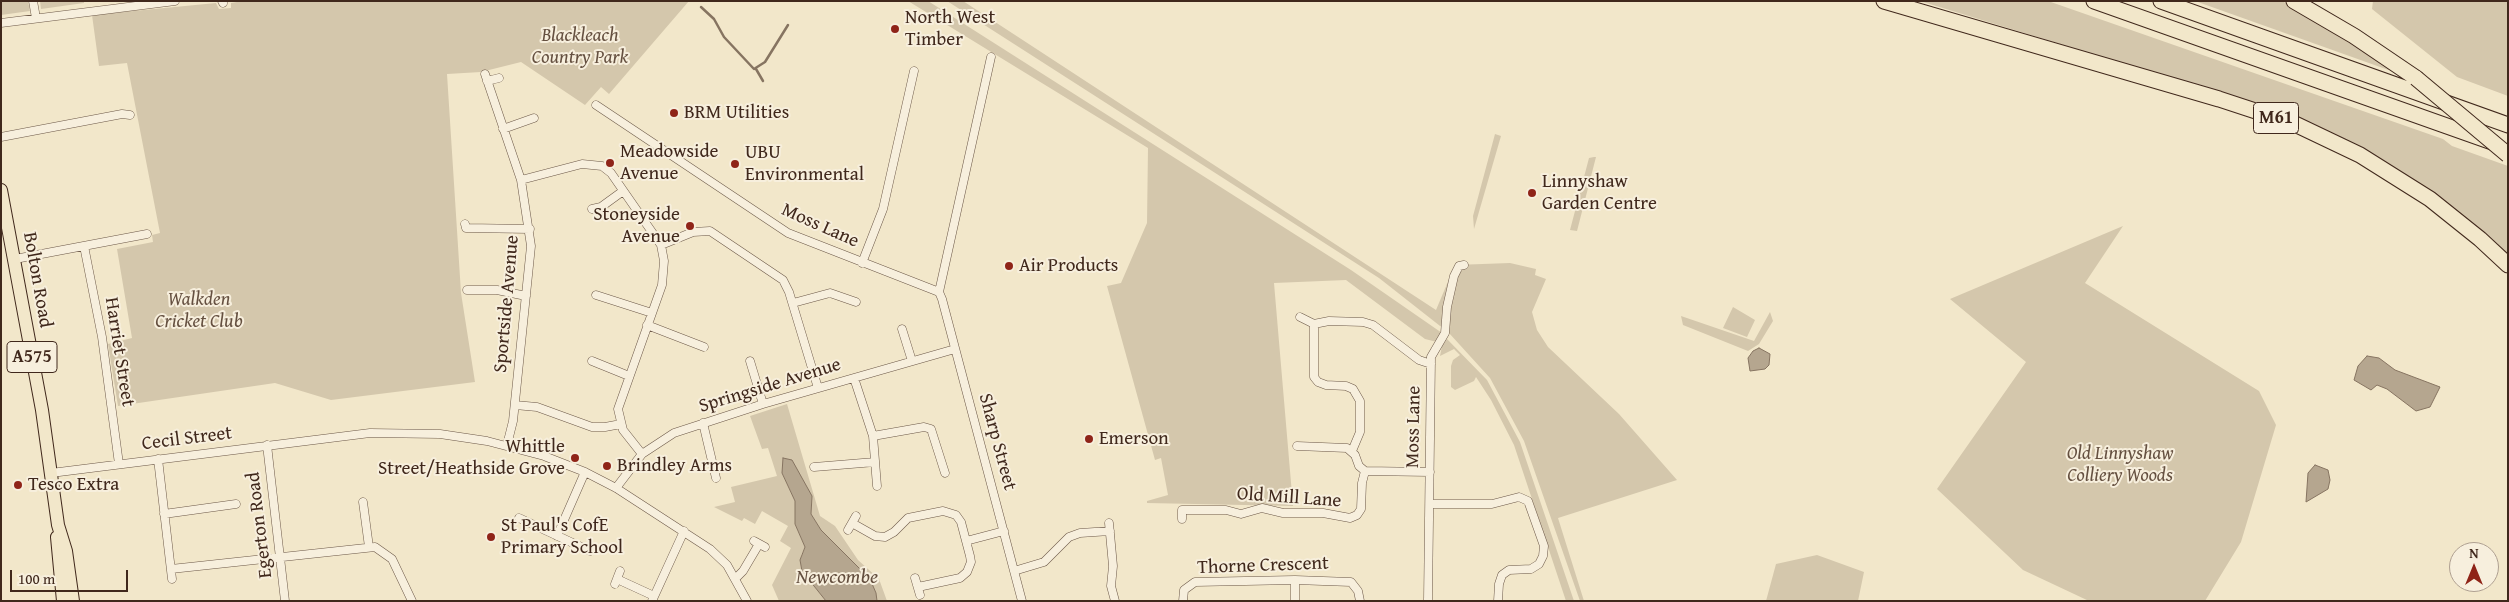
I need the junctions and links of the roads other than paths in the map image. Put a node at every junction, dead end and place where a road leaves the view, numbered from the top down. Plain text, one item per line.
1 (33, 1) edge
2 (88, 1) edge
3 (175, 1) edge
4 (1884, 1) edge
5 (1898, 1) edge
6 (2094, 1) edge
7 (2161, 1) edge
8 (2294, 1) edge
9 (90, 11) junction
10 (36, 18) junction
11 (1, 23) edge
12 (2011, 38) junction
13 (992, 57) dead end
14 (914, 71) dead end
15 (499, 78) dead end
16 (596, 106) dead end
17 (130, 115) dead end
18 (534, 118) dead end
19 (2508, 125) edge
20 (503, 128) junction
21 (1, 137) edge
22 (2508, 148) edge
23 (2508, 156) edge
24 (521, 180) junction
25 (1, 191) edge
26 (623, 191) junction
27 (592, 209) dead end
28 (465, 224) dead end
29 (5, 227) edge
30 (530, 229) junction
31 (147, 234) dead end
32 (661, 245) junction
33 (84, 246) junction
34 (15, 259) junction
35 (862, 263) junction
36 (1464, 265) dead end
37 (2508, 265) edge
38 (467, 290) dead end
39 (938, 292) junction
40 (596, 295) dead end
41 (526, 296) junction
42 (850, 302) dead end
43 (793, 303) junction
44 (652, 313) junction
45 (1300, 318) dead end
46 (1314, 324) junction
47 (647, 325) junction
48 (902, 328) dead end
49 (704, 347) dead end
50 (955, 349) junction
51 (592, 361) dead end
52 (912, 361) junction
53 (1431, 364) junction
54 (749, 365) dead end
55 (629, 376) junction
56 (854, 378) junction
57 (818, 388) junction
58 (763, 404) junction
59 (515, 405) junction
60 (703, 423) junction
61 (621, 424) junction
62 (873, 436) junction
63 (1306, 438) dead end
64 (267, 445) junction
65 (507, 445) junction
66 (1297, 446) dead end
67 (1306, 446) junction
68 (1352, 451) junction
69 (642, 454) junction
70 (158, 459) junction
71 (875, 462) junction
72 (119, 464) junction
73 (814, 467) dead end
74 (1365, 471) junction
75 (51, 472) junction
76 (585, 472) junction
77 (1430, 472) junction
78 (945, 473) dead end
79 (716, 478) dead end
80 (877, 486) dead end
81 (616, 488) junction
82 (236, 504) dead end
83 (1430, 504) junction
84 (355, 511) dead end
85 (164, 514) junction
86 (519, 518) dead end
87 (1182, 519) dead end
88 (852, 523) dead end
89 (58, 525) junction
90 (684, 531) junction
91 (1004, 531) junction
92 (557, 536) junction
93 (966, 540) junction
94 (759, 544) dead end
95 (369, 546) junction
96 (590, 551) dead end
97 (280, 557) junction
98 (171, 570) junction
99 (620, 571) dead end
100 (1014, 571) junction
101 (736, 578) junction
102 (172, 579) dead end
103 (1295, 580) junction
104 (918, 587) dead end
105 (653, 598) edge
106 (63, 601) edge
107 (73, 601) edge
108 (285, 601) edge
109 (412, 601) edge
110 (747, 601) edge
111 (1022, 601) edge
112 (1115, 601) edge
113 (1183, 601) edge
114 (1295, 601) edge
115 (1360, 601) edge
116 (1428, 601) edge
117 (1498, 601) edge

1 - 10 street
2 - 9 street
3 - 9 street
4 - 12 highway, M61
5 - 12 highway, M61
6 - 22 highway, M61
7 - 19 highway
8 - 23 highway, bridge
9 - 10 street
10 - 11 street
12 - 37 highway, M61
13 - 39 street
14 - 35 street
15 - 20 street, Sportside Avenue
16 - 35 street, Moss Lane
17 - 21 street
18 - 20 street
20 - 24 street, Sportside Avenue
24 - 26 street
24 - 30 street, Sportside Avenue
25 - 29 main road, Bolton Road / A575
26 - 27 street
26 - 32 street
28 - 30 street
29 - 34 main road, Bolton Road / A575
30 - 41 street, Sportside Avenue
31 - 33 street
32 - 43 street
32 - 44 street
33 - 34 street
33 - 72 street, Harriet Street
34 - 75 main road, Bolton Road / A575
35 - 39 street, Moss Lane
36 - 53 street, Moss Lane
38 - 41 street
39 - 50 street, Sharp Street
40 - 44 street
41 - 59 street, Sportside Avenue
42 - 43 street
43 - 57 street
44 - 47 street
45 - 46 street
46 - 53 street
46 - 68 street
47 - 49 street
47 - 55 street
48 - 52 street
50 - 52 street, Springside Avenue
50 - 91 street, Sharp Street
51 - 55 street
52 - 56 street, Springside Avenue
53 - 77 street, Moss Lane
54 - 58 street
55 - 61 street
56 - 57 street, Springside Avenue
56 - 62 street
57 - 58 street, Springside Avenue
58 - 60 street, Springside Avenue
59 - 61 street
59 - 65 street, Sportside Avenue
60 - 69 street, Springside Avenue
60 - 79 street
61 - 69 street
62 - 71 street
62 - 78 street
63 - 67 street
64 - 65 street, Cecil Street
64 - 70 street, Cecil Street
64 - 97 street, Egerton Road
65 - 76 street, Cecil Street
66 - 67 street
67 - 68 street
68 - 74 street
69 - 81 street, Springside Avenue
70 - 72 street, Cecil Street
70 - 85 street
71 - 73 street
71 - 80 street
72 - 75 street, Cecil Street
74 - 77 street
74 - 87 street, Old Mill Lane
75 - 89 main road, Bolton Road / A575
76 - 81 street, Cecil Street
76 - 92 street
77 - 83 street, Moss Lane
81 - 90 street, Cecil Street
82 - 85 street
83 - 116 street, Moss Lane
83 - 117 street
84 - 95 street
85 - 98 street
86 - 92 street
88 - 93 street
89 - 106 main road, Bolton Road / A575
89 - 107 main road, Bolton Road / A575
90 - 101 street, Cecil Street
90 - 105 street
91 - 93 street
91 - 100 street, Sharp Street
92 - 96 street
93 - 104 street
94 - 101 street
95 - 97 street
95 - 109 street
97 - 98 street
97 - 108 street, Egerton Road
98 - 102 street
99 - 105 street
100 - 111 street, Sharp Street
100 - 112 street
101 - 110 street, Cecil Street
103 - 113 street, Thorne Crescent
103 - 114 street
103 - 115 street, Thorne Crescent

